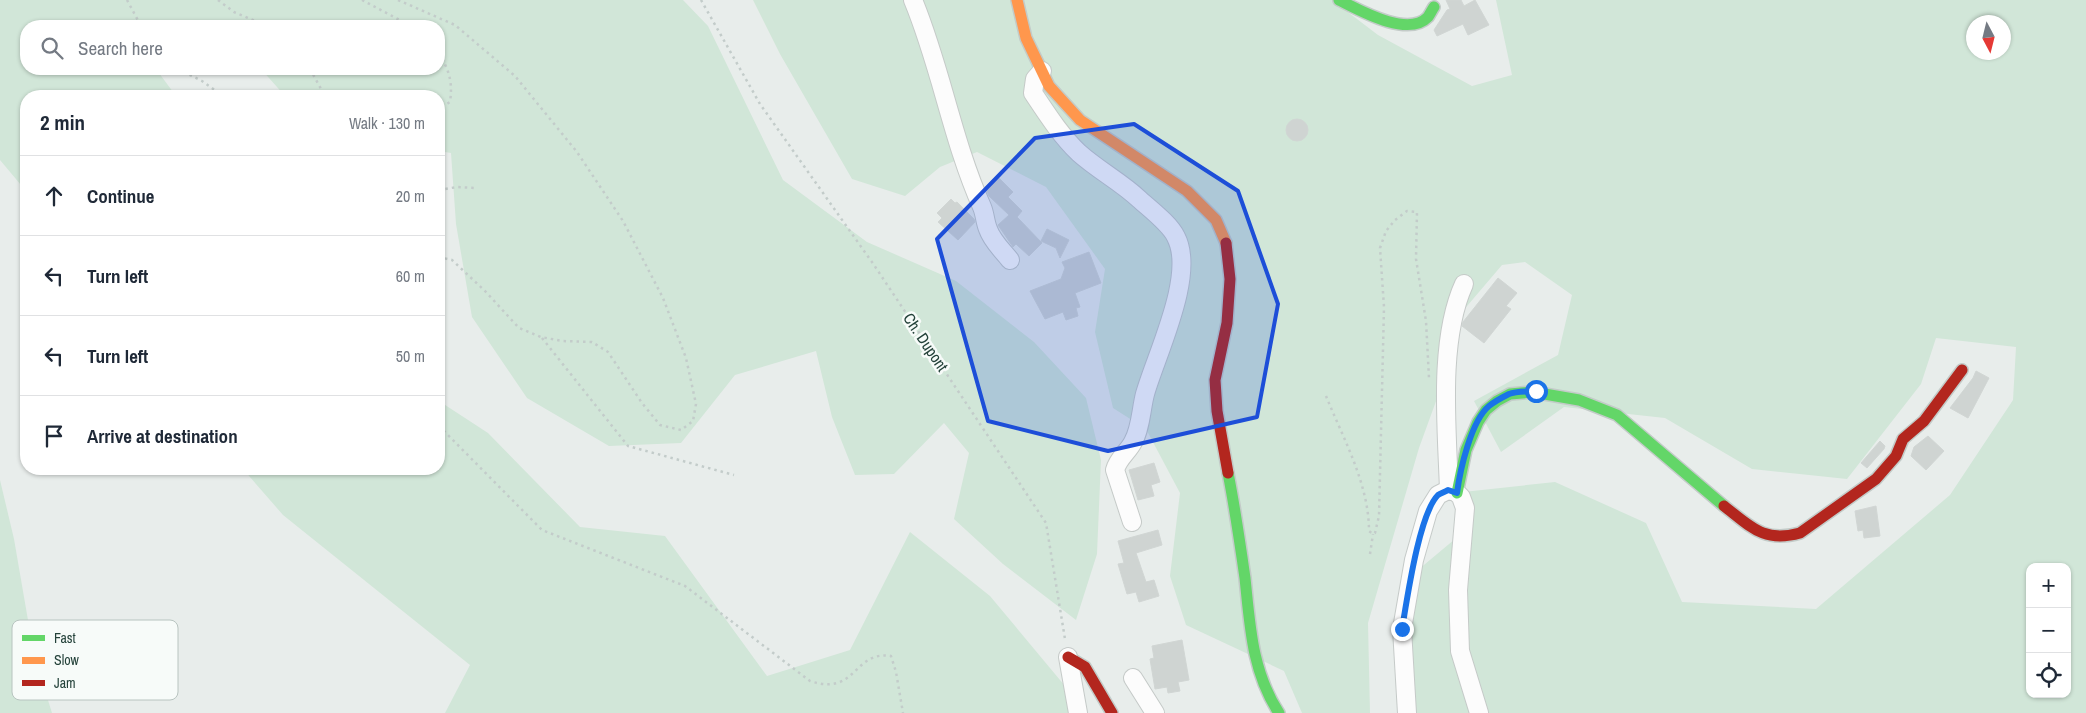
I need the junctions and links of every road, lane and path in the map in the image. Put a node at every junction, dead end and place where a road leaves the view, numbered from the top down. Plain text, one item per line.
1 (127, 0) edge
2 (218, 0) edge
3 (362, 0) edge
4 (398, 0) edge
5 (701, 0) edge
6 (913, 0) edge
7 (1017, 0) edge
8 (1339, 0) edge
9 (1434, 7) dead end
10 (138, 20) edge
11 (253, 20) edge
12 (400, 20) edge
13 (444, 20) edge
14 (445, 21) edge
15 (445, 63) edge
16 (1042, 71) junction
17 (190, 75) edge
18 (313, 75) edge
19 (215, 90) edge
20 (322, 90) edge
21 (445, 105) edge
22 (476, 188) dead end
23 (445, 189) edge
24 (445, 258) edge
25 (1010, 260) dead end
26 (1464, 284) dead end
27 (541, 337) junction
28 (1962, 370) dead end
29 (1429, 380) dead end
30 (1326, 396) dead end
31 (445, 432) edge
32 (734, 475) dead end
33 (1453, 491) junction
34 (1132, 522) dead end
35 (1373, 534) junction
36 (1370, 554) dead end
37 (1068, 658) junction
38 (1133, 678) dead end
39 (903, 713) edge
40 (1078, 713) edge
41 (1112, 713) edge
42 (1155, 713) edge
43 (1279, 713) edge
44 (1407, 713) edge
45 (1479, 713) edge

1 - 10 path
2 - 11 path
3 - 12 path
4 - 13 path
5 - 37 path, Ch. Dupont
6 - 25 street
7 - 16 street
8 - 9 street
14 - 27 path
15 - 21 path
16 - 34 street
16 - 43 street
17 - 19 path
18 - 20 path
22 - 23 path
24 - 27 path
26 - 33 street
27 - 32 path
28 - 33 street
29 - 35 path
30 - 35 path
31 - 39 path
33 - 44 street
33 - 45 street
35 - 36 path
37 - 40 street
37 - 41 street
38 - 42 street

